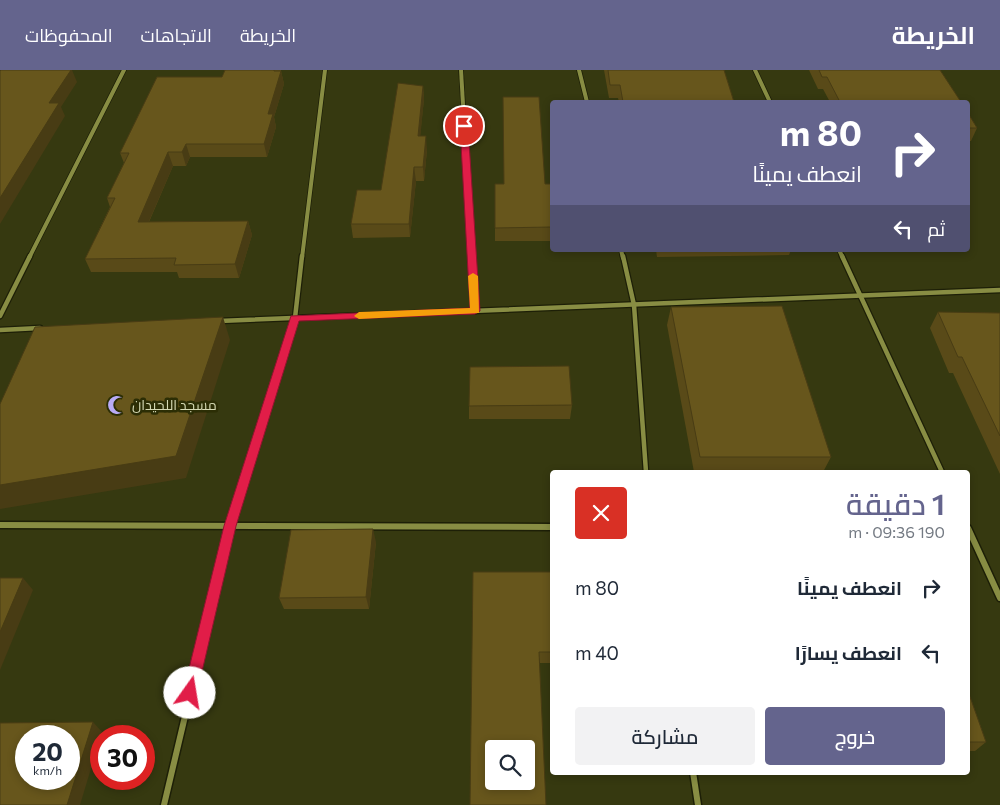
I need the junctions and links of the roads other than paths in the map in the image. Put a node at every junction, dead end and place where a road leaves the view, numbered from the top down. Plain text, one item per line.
1 (124, 70) edge
2 (325, 70) edge
3 (461, 70) edge
4 (579, 70) edge
5 (755, 70) edge
6 (586, 100) edge
7 (769, 100) edge
8 (621, 252) edge
9 (840, 252) edge
10 (1000, 290) edge
11 (860, 296) junction
12 (634, 305) junction
13 (475, 311) junction
14 (0, 316) edge
15 (295, 318) junction
16 (216, 321) edge
17 (49, 328) edge
18 (0, 330) edge
19 (646, 470) edge
20 (941, 470) edge
21 (0, 525) edge
22 (230, 526) junction
23 (550, 527) edge
24 (970, 532) edge
25 (1000, 598) edge
26 (693, 775) edge
27 (164, 805) edge
28 (698, 805) edge

1 - 14 street
2 - 15 street
3 - 13 street
4 - 6 street
5 - 7 street
8 - 12 street
9 - 11 street
10 - 11 street
11 - 12 street
11 - 20 street
12 - 13 street
12 - 19 street
13 - 15 street
15 - 16 street
15 - 22 street
17 - 18 street
21 - 22 street
22 - 23 street
22 - 27 street
24 - 25 street
26 - 28 street

